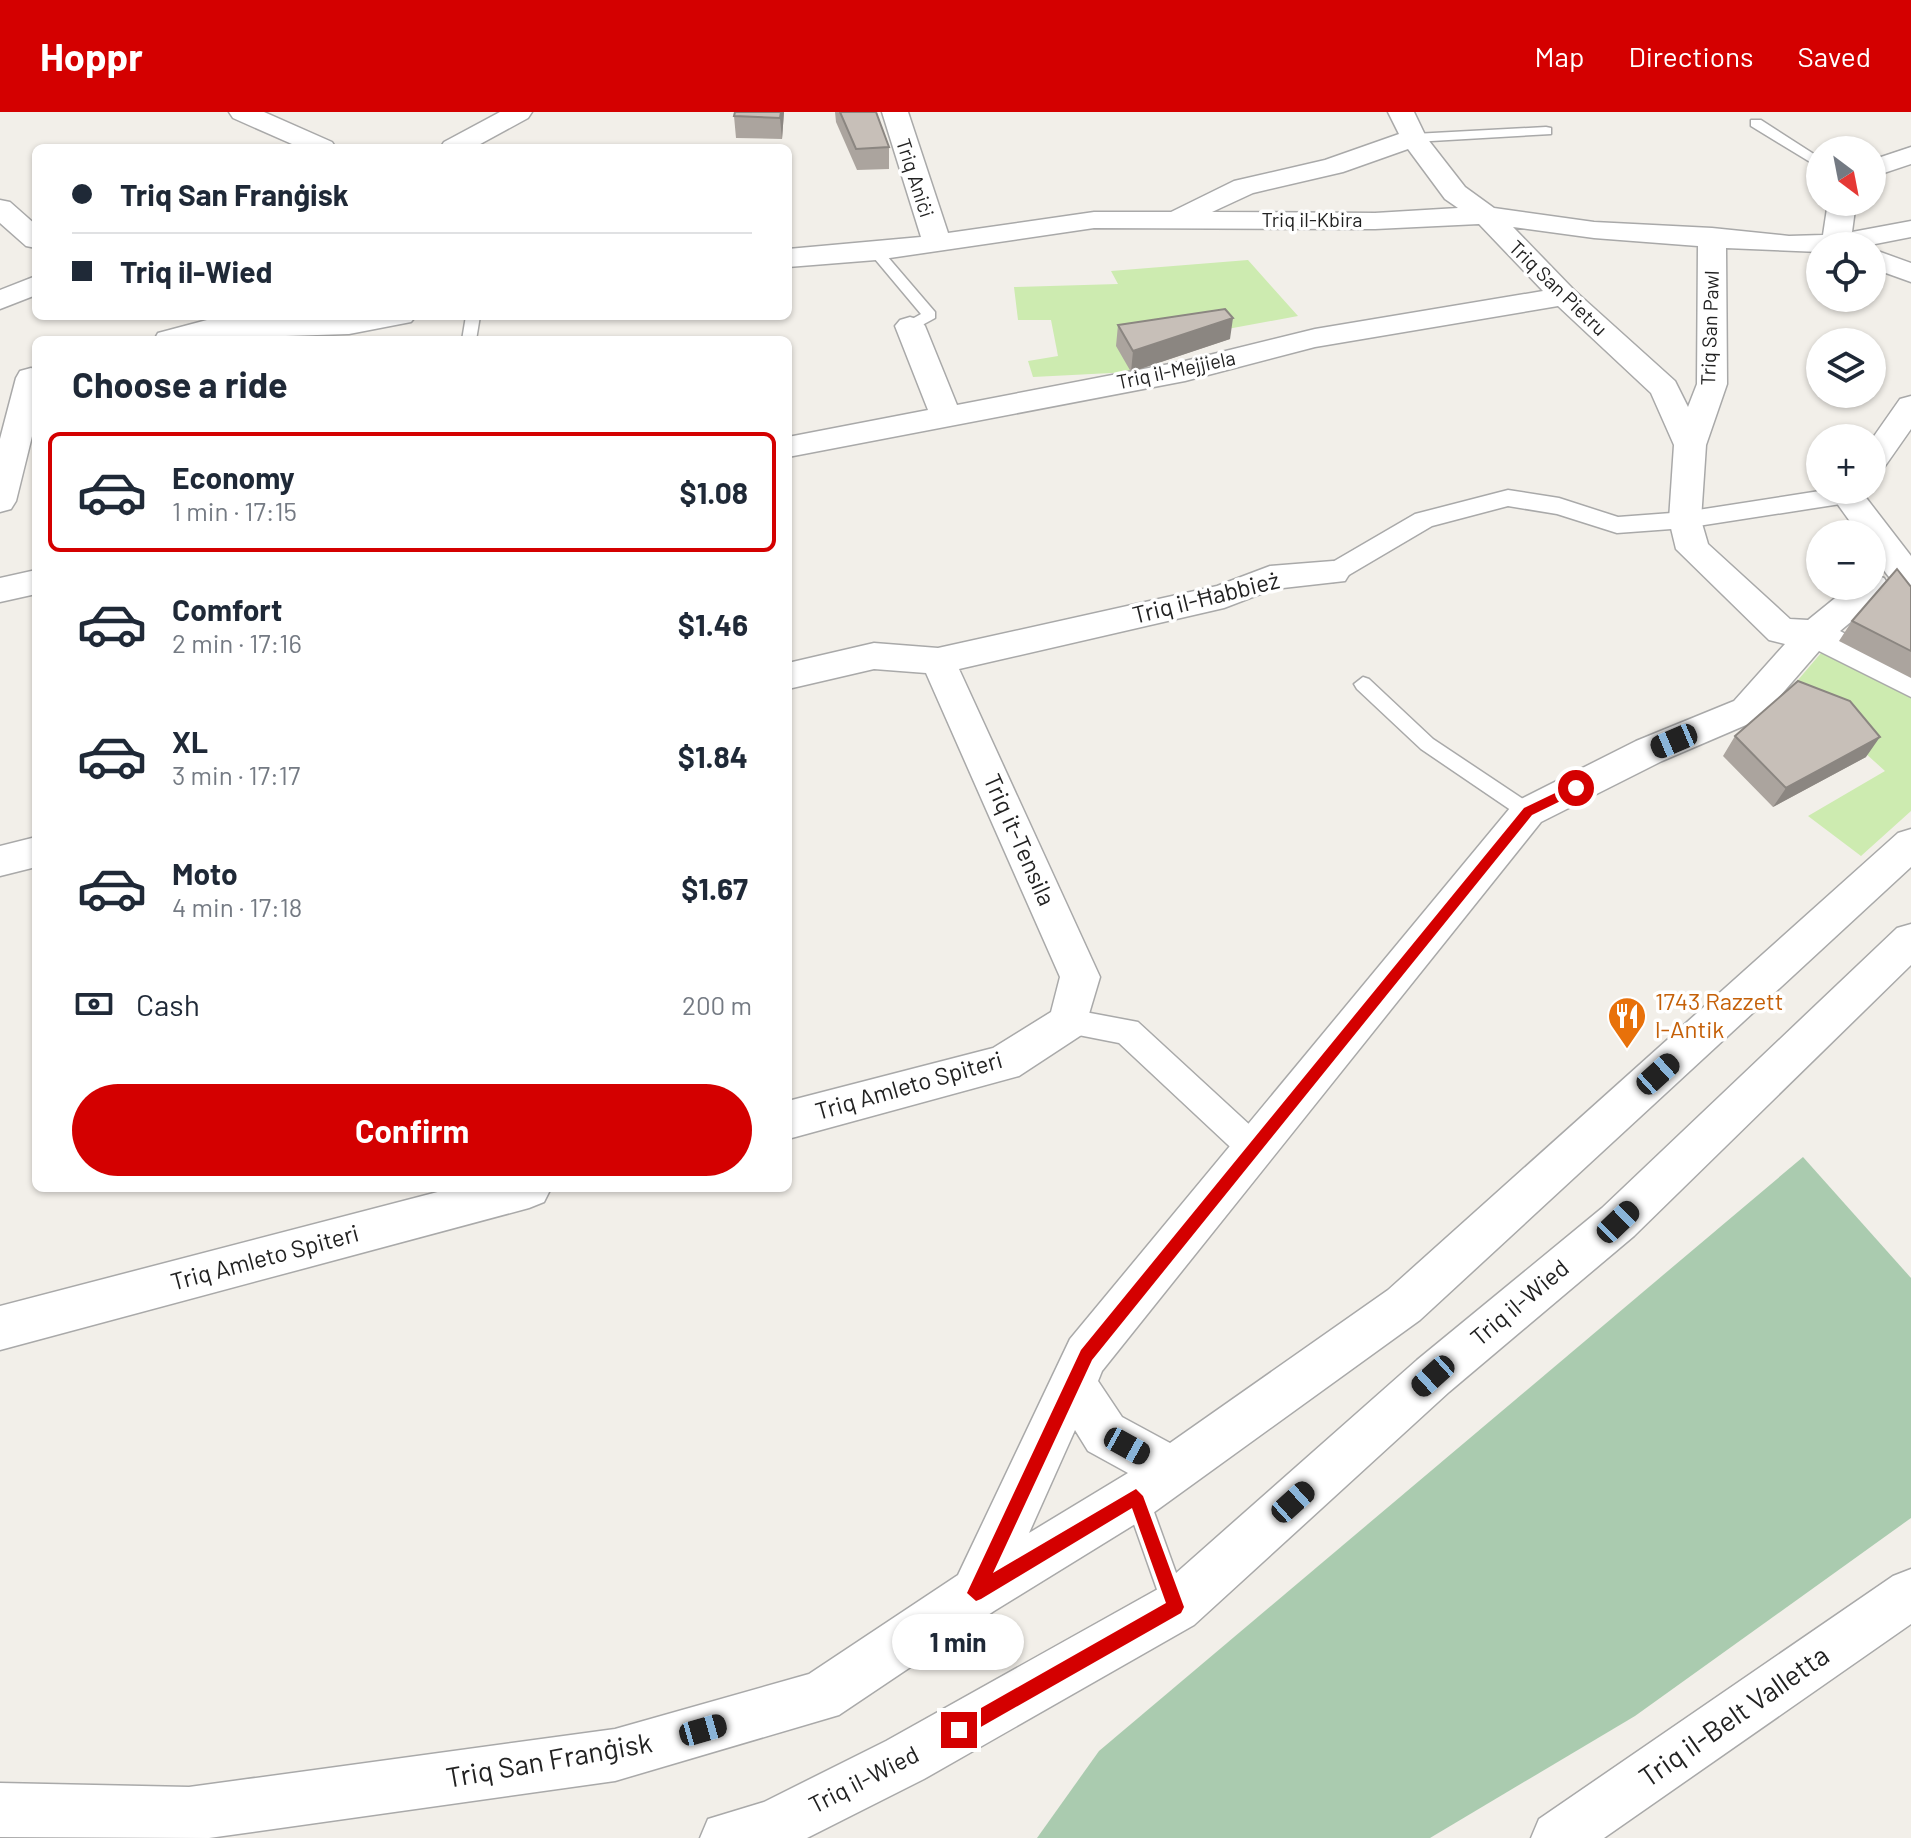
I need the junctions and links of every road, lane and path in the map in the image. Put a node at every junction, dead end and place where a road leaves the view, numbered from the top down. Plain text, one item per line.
1 (242, 112) edge
2 (519, 112) edge
3 (895, 112) edge
4 (1401, 112) edge
5 (1756, 123) dead end
6 (1546, 131) dead end
7 (1414, 138) junction
8 (314, 144) edge
9 (460, 144) edge
10 (1806, 155) edge
11 (1911, 155) edge
12 (1886, 164) edge
13 (0, 208) edge
14 (1486, 215) junction
15 (1174, 219) junction
16 (1911, 229) edge
17 (1886, 235) edge
18 (32, 236) edge
19 (1712, 236) junction
20 (937, 243) junction
21 (1806, 244) edge
22 (876, 252) junction
23 (792, 258) edge
24 (1886, 263) edge
25 (1911, 273) edge
26 (32, 287) edge
27 (1564, 296) junction
28 (0, 300) edge
29 (378, 320) edge
30 (910, 326) joint
31 (183, 336) edge
32 (32, 379) edge
33 (32, 385) edge
34 (0, 388) edge
35 (1911, 406) edge
36 (946, 416) junction
37 (1886, 442) edge
38 (1690, 445) junction
39 (792, 446) edge
40 (1806, 499) edge
41 (0, 501) edge
42 (1857, 504) edge
43 (1685, 520) junction
44 (1905, 572) edge
45 (1333, 573) joint
46 (1886, 580) edge
47 (32, 583) edge
48 (0, 590) edge
49 (1855, 600) edge
50 (1815, 633) junction
51 (938, 661) junction
52 (792, 675) edge
53 (1363, 684) dead end
54 (1911, 684) edge
55 (1528, 812) junction
56 (1911, 844) edge
57 (32, 853) edge
58 (0, 861) edge
59 (1911, 940) edge
60 (1069, 1022) junction
61 (792, 1119) edge
62 (1253, 1148) junction
63 (514, 1192) edge
64 (0, 1328) edge
65 (1073, 1384) junction
66 (1153, 1483) junction
67 (976, 1593) junction
68 (1911, 1594) edge
69 (1176, 1607) junction
70 (0, 1810) edge
71 (727, 1838) edge
72 (1558, 1838) edge

1 - 8 street
2 - 9 street
3 - 20 street, Triq Aniċi
4 - 7 street, Triq San Pietru
5 - 10 lane
6 - 7 lane
7 - 14 street, Triq San Pietru
7 - 15 street
11 - 12 street
13 - 18 street
14 - 15 street, Triq il-Kbira
14 - 19 street, Triq il-Kbira
14 - 27 street, Triq San Pietru
15 - 20 street, Triq il-Kbira
16 - 17 street, Triq il-Kbira
19 - 21 street, Triq il-Kbira
19 - 38 street, Triq San Pawl
20 - 22 street, Triq il-Kbira
22 - 23 street, Triq il-Kbira
22 - 30 lane
24 - 25 street
26 - 28 street
27 - 36 street, Triq il-Mejjiela
27 - 38 street, Triq San Pietru
29 - 31 street
30 - 36 street
32 - 34 street
33 - 41 street
35 - 37 street
36 - 39 street, Triq il-Mejjiela
38 - 43 street, Triq San Pawl
40 - 43 street, Triq il-Ħabbież
42 - 44 street
43 - 45 street, Triq il-Ħabbież
43 - 50 street, Triq San Pawl
44 - 46 street
45 - 51 street, Triq il-Ħabbież
47 - 48 street
49 - 50 street
50 - 54 street, Triq San Pawl
50 - 55 street
51 - 52 street, Triq il-Ħabbież
51 - 60 street, Triq it-Tensila
53 - 55 lane
55 - 62 street
56 - 66 street
57 - 58 street
59 - 69 street, Triq il-Wied
60 - 61 street, Triq Amleto Spiteri
60 - 62 street
62 - 65 street
63 - 64 street, Triq Amleto Spiteri
65 - 66 street
65 - 67 street
66 - 67 street
66 - 69 lane
67 - 70 street, Triq San Franġisk
68 - 72 street, Triq il-Belt Valletta
69 - 71 street, Triq il-Wied

